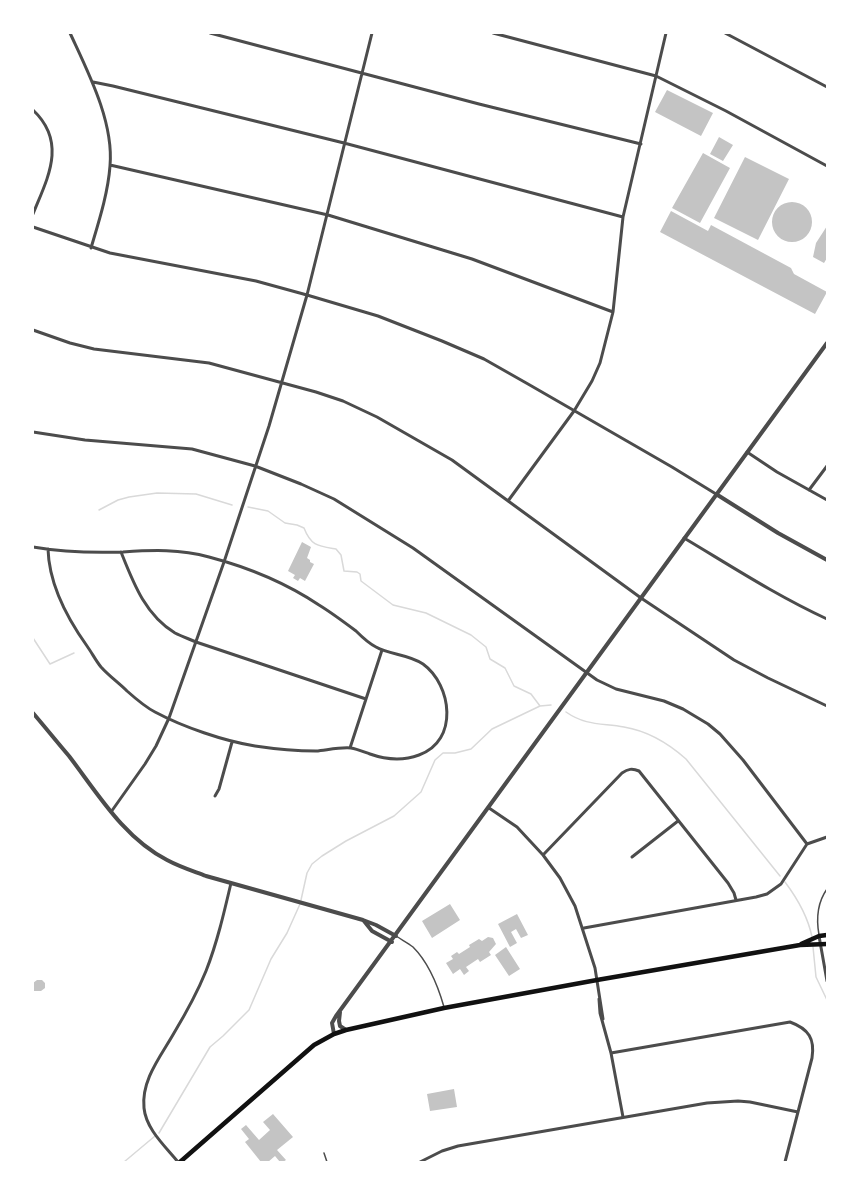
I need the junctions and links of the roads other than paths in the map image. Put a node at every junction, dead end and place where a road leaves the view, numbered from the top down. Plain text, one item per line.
1 (70, 33) edge
2 (210, 33) edge
3 (372, 33) edge
4 (493, 33) edge
5 (666, 33) edge
6 (724, 33) edge
7 (362, 72) junction
8 (656, 76) junction
9 (93, 82) junction
10 (827, 87) edge
11 (33, 111) edge
12 (345, 143) junction
13 (641, 144) junction
14 (110, 165) junction
15 (827, 166) edge
16 (33, 214) edge
17 (328, 215) junction
18 (623, 216) junction
19 (33, 227) edge
20 (91, 248) junction
21 (307, 295) junction
22 (613, 312) junction
23 (33, 330) edge
24 (827, 343) edge
25 (281, 382) junction
26 (574, 411) junction
27 (33, 432) edge
28 (747, 452) junction
29 (255, 466) junction
30 (827, 466) edge
31 (809, 490) junction
32 (716, 494) junction
33 (827, 500) edge
34 (508, 501) junction
35 (684, 538) junction
36 (33, 546) edge
37 (48, 549) junction
38 (121, 552) junction
39 (827, 560) edge
40 (224, 562) junction
41 (641, 598) junction
42 (827, 619) edge
43 (196, 642) junction
44 (382, 650) junction
45 (586, 672) junction
46 (366, 699) junction
47 (827, 706) edge
48 (33, 713) edge
49 (169, 718) junction
50 (232, 742) junction
51 (350, 748) junction
52 (215, 796) dead end
53 (488, 807) junction
54 (111, 812) junction
55 (678, 821) junction
56 (827, 837) edge
57 (807, 844) junction
58 (543, 855) junction
59 (632, 856) dead end
60 (231, 883) junction
61 (827, 889) edge
62 (736, 900) junction
63 (363, 920) junction
64 (584, 928) junction
65 (827, 935) edge
66 (396, 936) junction
67 (819, 936) junction
68 (392, 942) junction
69 (820, 944) junction
70 (827, 944) edge
71 (800, 945) junction
72 (597, 980) junction
73 (827, 981) edge
74 (444, 1008) junction
75 (341, 1012) junction
76 (346, 1030) junction
77 (334, 1034) junction
78 (611, 1053) junction
79 (798, 1112) junction
80 (623, 1118) junction
81 (324, 1153) dead end
82 (179, 1162) edge
83 (327, 1162) edge
84 (420, 1162) edge
85 (785, 1162) edge

1 - 9 street
2 - 7 street
3 - 7 street
4 - 8 street
5 - 8 street
6 - 10 street
7 - 12 street
7 - 13 street
8 - 13 street
8 - 15 street
9 - 12 street
9 - 14 street
11 - 16 street
12 - 17 street
12 - 18 street
13 - 18 street
14 - 17 street
14 - 20 street
17 - 21 street
17 - 22 street
18 - 22 street
19 - 20 street
20 - 21 street
21 - 25 street
21 - 26 street
22 - 26 street
23 - 25 street
24 - 28 street
25 - 29 street
25 - 34 street
26 - 32 street
26 - 34 street
27 - 29 street
28 - 31 street
28 - 32 street
29 - 40 street
29 - 45 street
30 - 31 street
31 - 33 street
32 - 35 street
32 - 39 street
34 - 41 street
35 - 41 street
35 - 42 street
36 - 37 street
37 - 38 street
37 - 49 street
38 - 40 street
38 - 43 street
40 - 43 street
40 - 44 street
41 - 45 street
41 - 47 street
43 - 46 street
43 - 49 street
44 - 46 street
44 - 51 street
45 - 53 street
45 - 57 street
46 - 51 street
48 - 54 street
49 - 50 street
49 - 54 street
50 - 51 street
50 - 52 street
53 - 58 street
53 - 66 street
54 - 60 street
55 - 58 street
55 - 59 street
55 - 62 street
56 - 57 street
57 - 62 street
58 - 64 street
60 - 63 street
60 - 82 street
61 - 67 lane
62 - 64 street
63 - 66 street
63 - 68 street
64 - 72 street
65 - 67 main road
66 - 68 street
66 - 74 lane
67 - 69 street
67 - 71 main road
68 - 75 street
69 - 70 main road
69 - 71 main road
69 - 73 street
71 - 72 main road
72 - 74 main road
72 - 78 street
74 - 76 main road
75 - 76 street
75 - 77 street
76 - 77 main road
77 - 82 main road
78 - 79 street
78 - 80 street
79 - 80 street
79 - 85 street
80 - 84 street
81 - 83 lane

